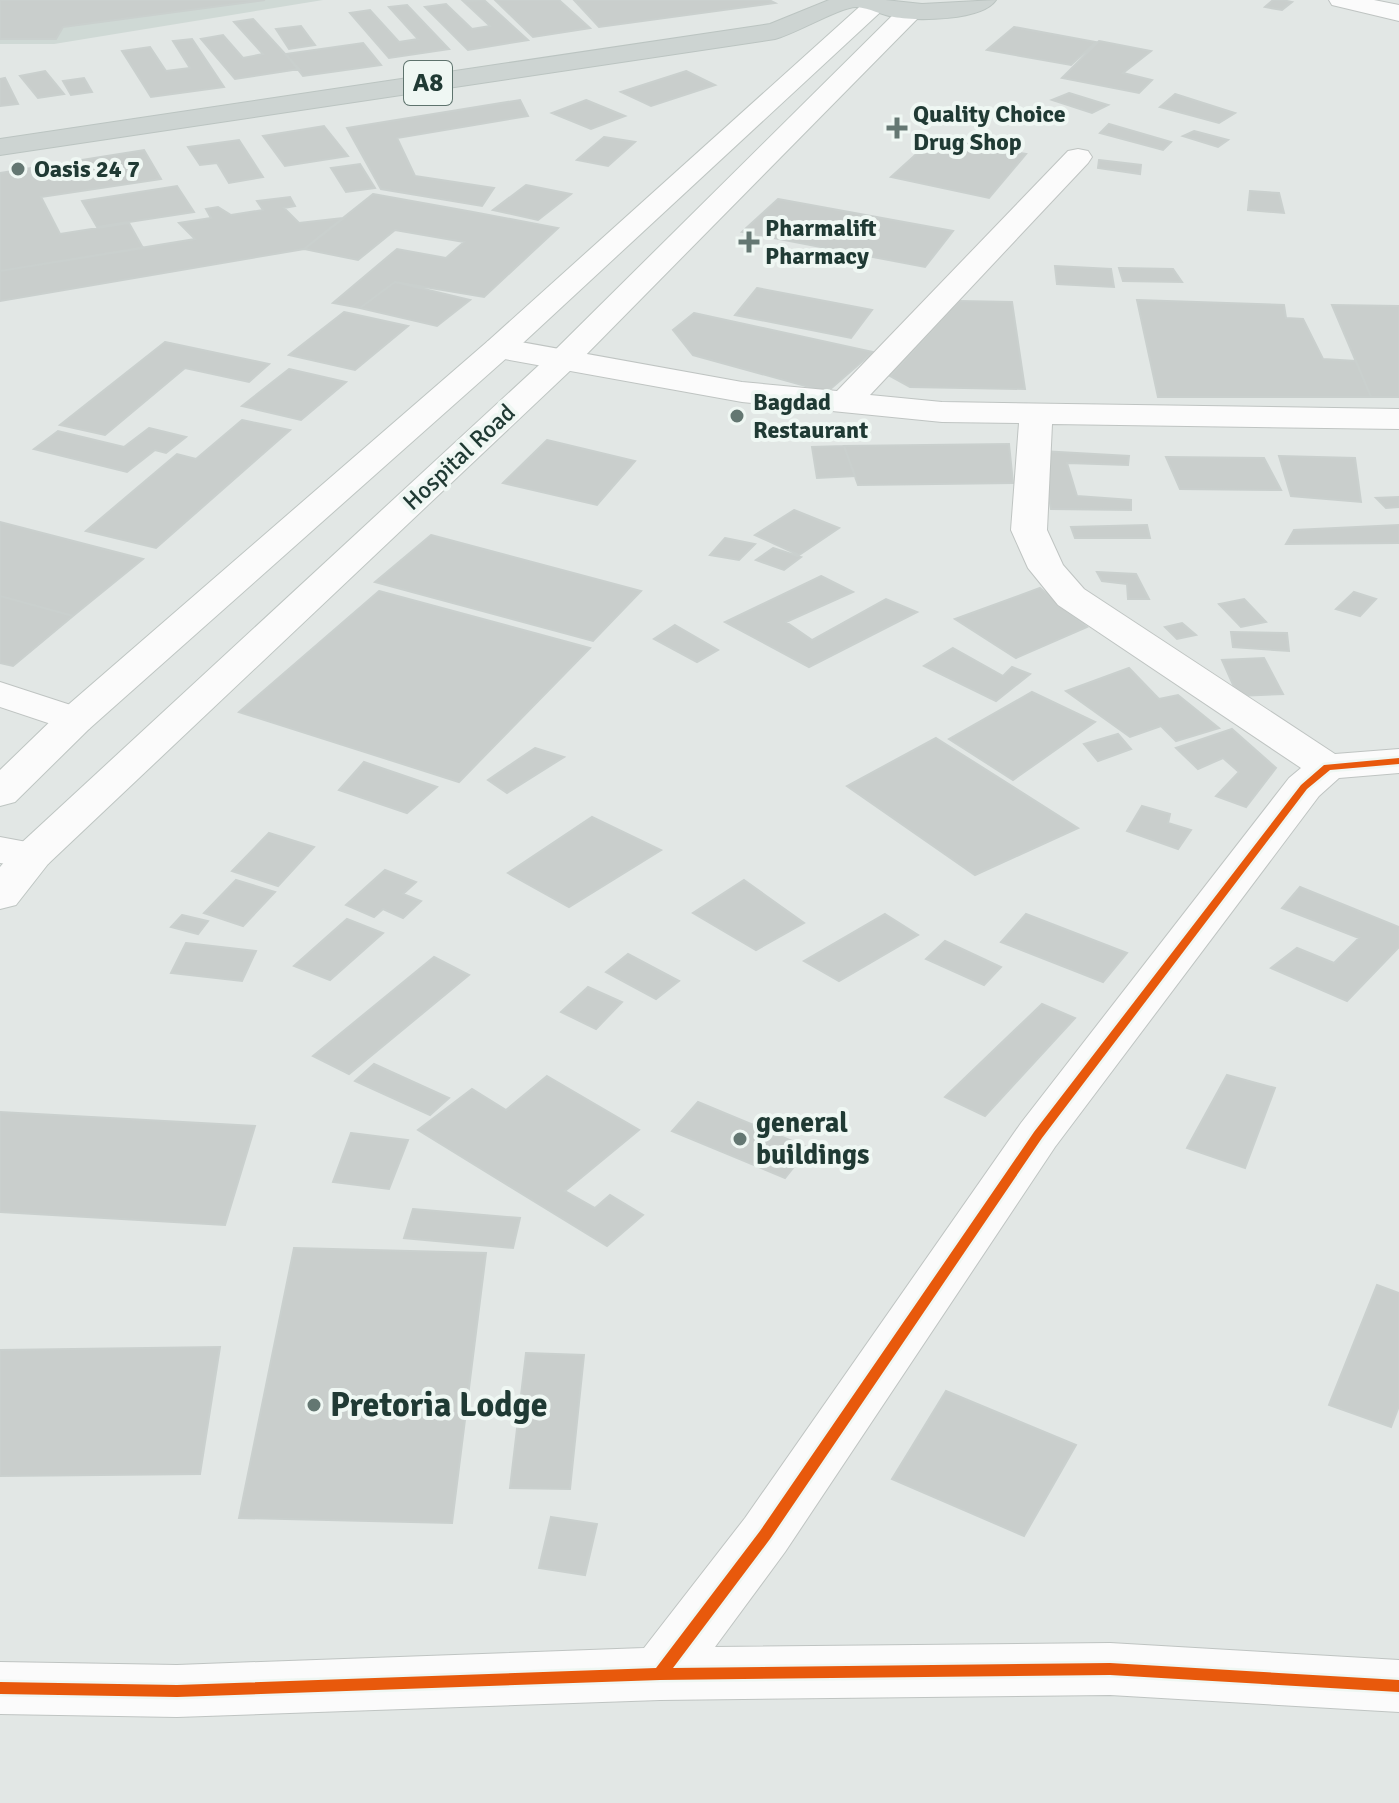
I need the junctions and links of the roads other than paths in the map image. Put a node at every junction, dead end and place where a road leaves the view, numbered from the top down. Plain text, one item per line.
1 (984, 0) edge
2 (1341, 0) edge
3 (863, 2) edge
4 (911, 11) junction
5 (1399, 13) edge
6 (0, 147) edge
7 (1078, 157) dead end
8 (499, 348) junction
9 (562, 361) junction
10 (844, 403) junction
11 (1036, 415) junction
12 (1399, 419) edge
13 (0, 694) edge
14 (75, 720) junction
15 (1399, 761) edge
16 (1327, 767) junction
17 (0, 793) edge
18 (16, 853) edge
19 (0, 895) edge
20 (660, 1674) junction
21 (1399, 1686) edge
22 (0, 1688) edge

1 - 4 main road
2 - 5 street
3 - 4 main road
3 - 6 main road, A8
3 - 8 street, Hospital Road
4 - 9 street, Hospital Road
7 - 10 street
8 - 9 street
8 - 14 street, Hospital Road
9 - 10 street
9 - 18 street, Hospital Road
10 - 11 street
11 - 12 street
11 - 16 street
13 - 14 street
14 - 17 street, Hospital Road
15 - 16 street
16 - 20 street
18 - 19 street, Hospital Road
20 - 21 street
20 - 22 street

